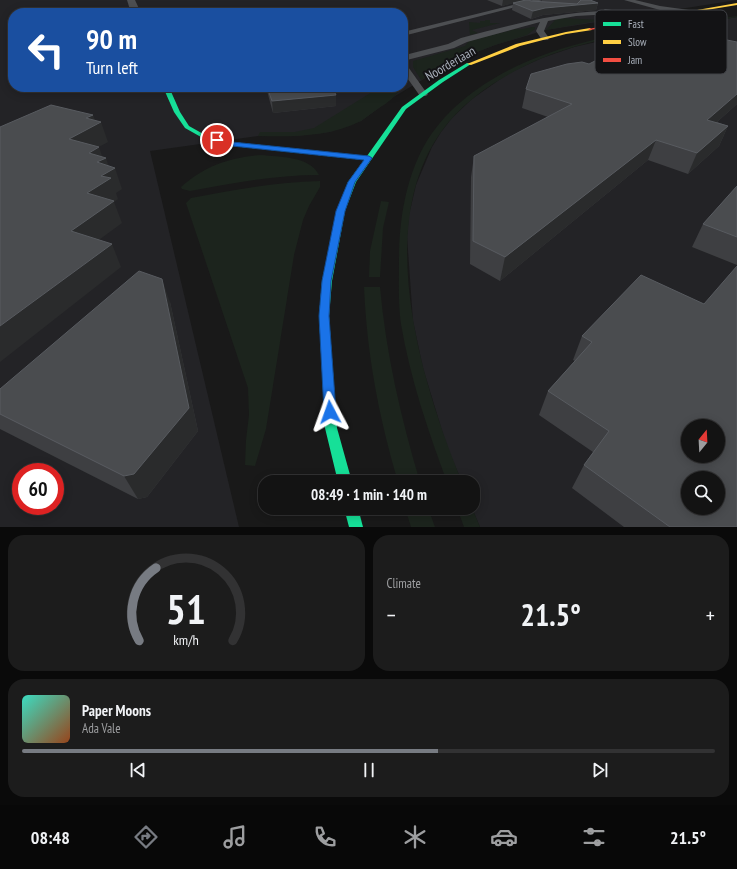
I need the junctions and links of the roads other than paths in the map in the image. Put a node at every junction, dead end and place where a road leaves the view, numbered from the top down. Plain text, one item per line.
1 (131, 0) edge
2 (135, 0) edge
3 (627, 0) edge
4 (541, 3) edge
5 (737, 4) edge
6 (570, 7) edge
7 (597, 10) edge
8 (674, 10) edge
9 (701, 10) edge
10 (595, 13) edge
11 (545, 19) junction
12 (595, 28) edge
13 (408, 33) edge
14 (545, 38) junction
15 (408, 57) edge
16 (408, 73) edge
17 (168, 92) edge
18 (422, 94) junction
19 (369, 158) junction
20 (343, 475) edge
21 (353, 515) edge
22 (356, 527) edge

1 - 2 street
3 - 8 lane
4 - 13 lane
5 - 9 main road, Noorderlaan
6 - 7 lane
10 - 11 lane
11 - 14 lane
11 - 15 lane
12 - 14 main road, Noorderlaan
14 - 18 main road, Noorderlaan
16 - 18 lane
17 - 19 main road
18 - 19 main road, Noorderlaan
19 - 20 main road, Noorderlaan
21 - 22 main road

